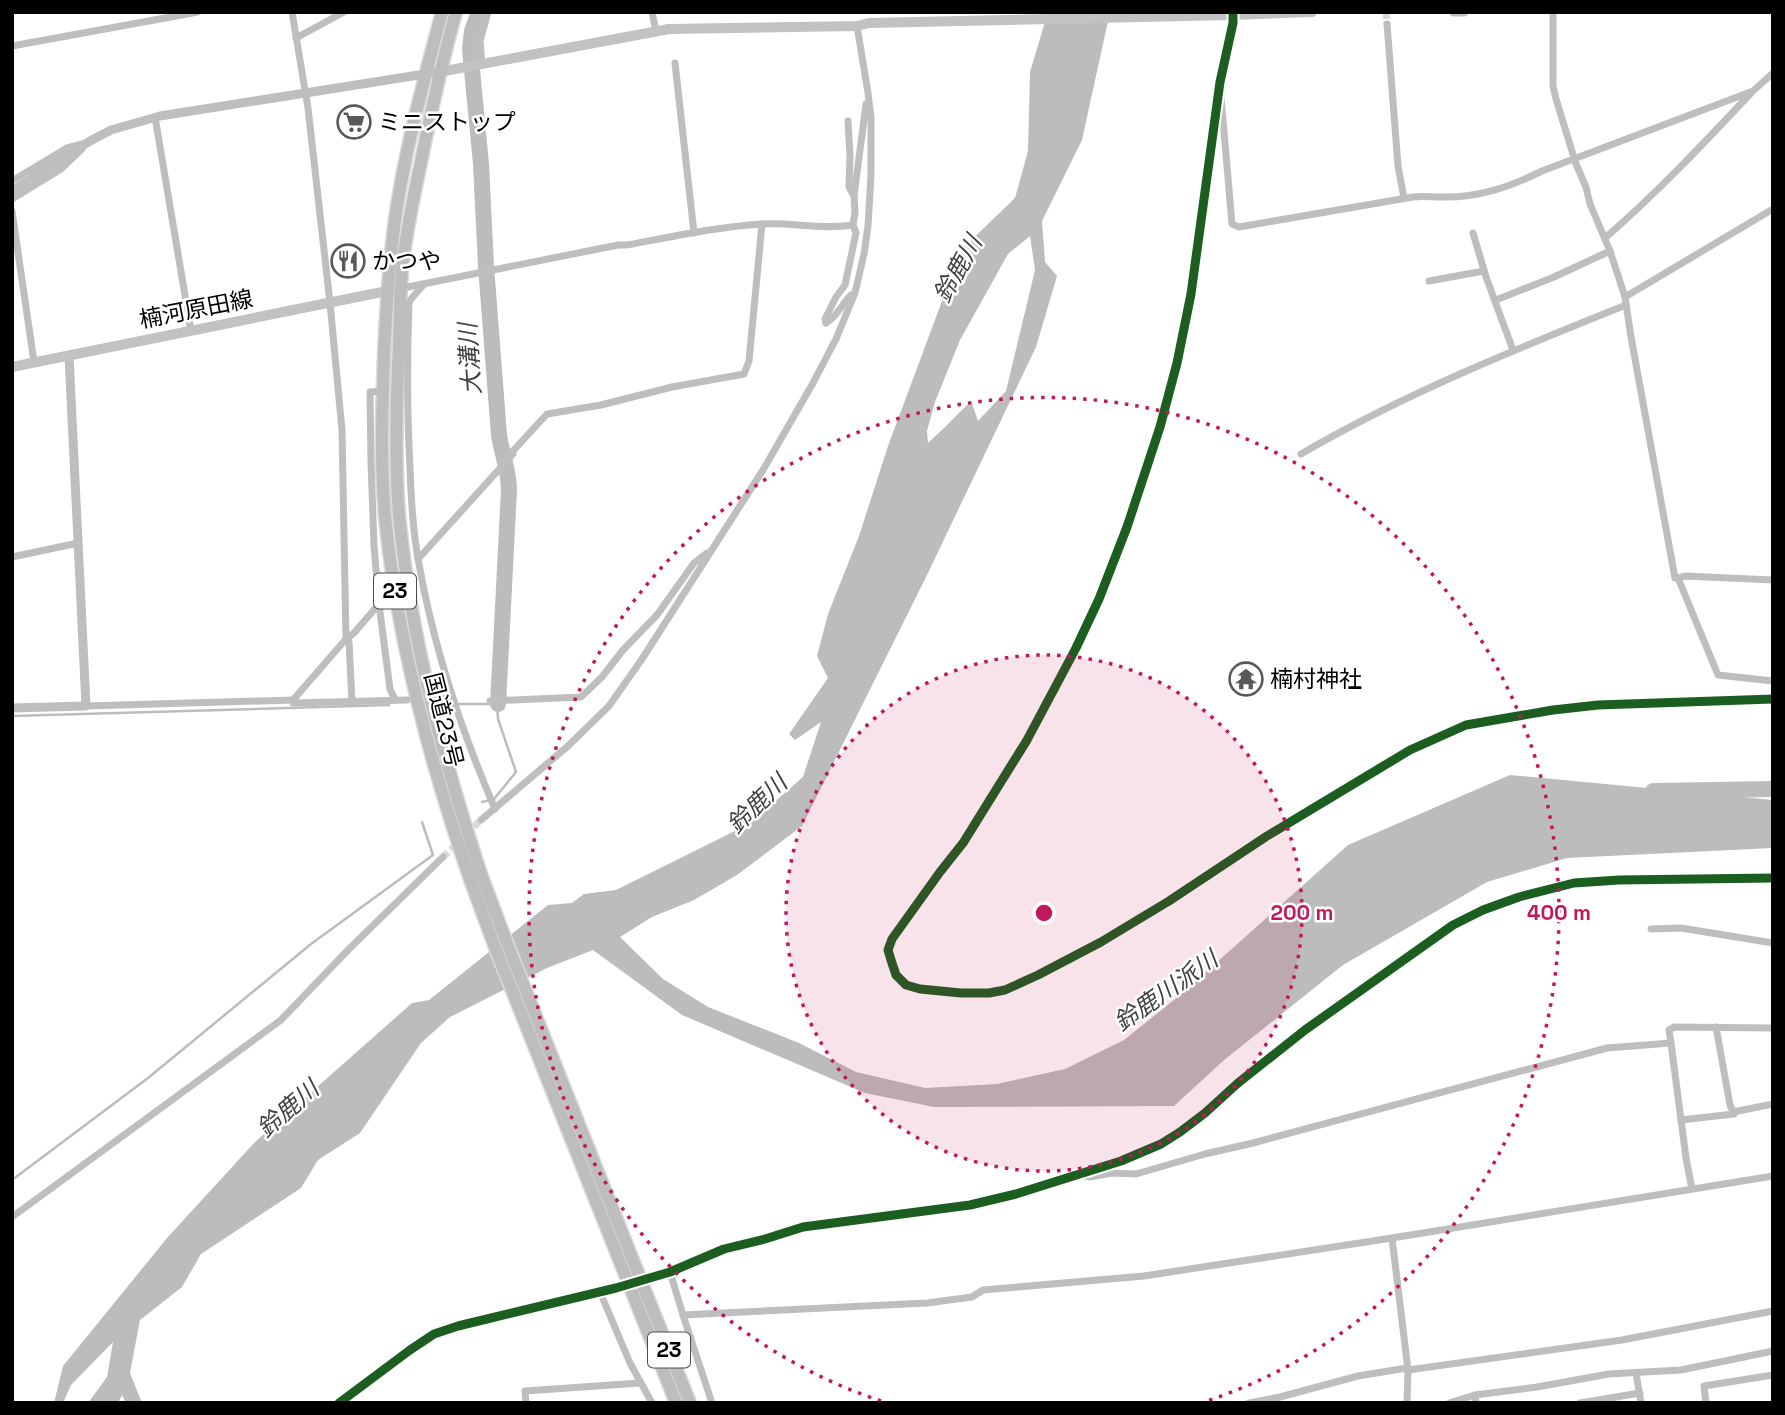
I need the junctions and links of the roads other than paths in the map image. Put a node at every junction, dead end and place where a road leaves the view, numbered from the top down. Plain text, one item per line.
1 (198, 12) edge
2 (292, 12) edge
3 (442, 12) edge
4 (456, 12) edge
5 (488, 12) edge
6 (652, 12) edge
7 (1312, 12) edge
8 (1454, 12) edge
9 (1464, 12) edge
10 (1553, 12) edge
11 (341, 13) edge
12 (1232, 14) edge
13 (1387, 24) tunnel mouth
14 (857, 26) junction
15 (656, 31) junction
16 (296, 37) junction
17 (12, 46) edge
18 (481, 64) junction
19 (675, 64) dead end
20 (440, 71) junction
21 (1773, 73) edge
22 (425, 74) junction
23 (1220, 82) junction
24 (1753, 91) junction
25 (305, 93) junction
26 (868, 93) junction
27 (155, 117) junction
28 (848, 121) dead end
29 (90, 141) junction
30 (1576, 159) junction
31 (12, 181) edge
32 (12, 191) edge
33 (854, 196) junction
34 (1405, 198) junction
35 (12, 199) edge
36 (1773, 209) edge
37 (12, 211) edge
38 (762, 224) junction
39 (852, 225) junction
40 (694, 233) junction
41 (1473, 233) dead end
42 (1605, 238) junction
43 (1610, 251) junction
44 (1484, 271) junction
45 (1429, 281) dead end
46 (424, 284) junction
47 (401, 289) junction
48 (387, 291) junction
49 (855, 293) junction
50 (1496, 300) junction
51 (1626, 301) junction
52 (330, 303) junction
53 (191, 331) junction
54 (1513, 350) junction
55 (69, 356) junction
56 (34, 362) junction
57 (12, 367) edge
58 (383, 391) junction
59 (1301, 454) dead end
60 (78, 543) junction
61 (711, 551) junction
62 (12, 557) edge
63 (418, 559) junction
64 (1678, 578) junction
65 (1773, 580) edge
66 (379, 604) junction
67 (346, 639) junction
68 (1773, 681) edge
69 (436, 698) dead end
70 (452, 699) junction
71 (1773, 699) edge
72 (293, 700) junction
73 (396, 700) junction
74 (407, 700) dead end
75 (491, 701) dead end
76 (352, 702) junction
77 (86, 706) junction
78 (12, 708) edge
79 (494, 807) junction
80 (481, 820) tunnel mouth
81 (443, 857) tunnel mouth
82 (1773, 877) edge
83 (476, 879) junction
84 (1651, 929) dead end
85 (1773, 943) edge
86 (1716, 1027) junction
87 (1773, 1028) edge
88 (1671, 1043) junction
89 (1773, 1104) edge
90 (1733, 1112) junction
91 (1681, 1120) junction
92 (1078, 1175) junction
93 (1773, 1176) edge
94 (1692, 1189) junction
95 (12, 1217) edge
96 (1392, 1238) junction
97 (670, 1272) junction
98 (655, 1276) dead end
99 (616, 1288) dead end
100 (600, 1292) junction
101 (642, 1300) junction
102 (1773, 1311) edge
103 (683, 1315) junction
104 (1773, 1351) edge
105 (1408, 1369) junction
106 (1636, 1373) junction
107 (1773, 1375) edge
108 (640, 1383) junction
109 (1640, 1393) junction
110 (1476, 1399) edge
111 (339, 1403) edge
112 (526, 1403) edge
113 (652, 1403) edge
114 (676, 1403) edge
115 (690, 1403) edge
116 (712, 1403) edge
117 (1249, 1403) edge
118 (1407, 1403) edge
119 (1448, 1403) edge
120 (1580, 1403) edge
121 (1641, 1403) edge
122 (1706, 1403) edge

1 - 17 street
2 - 16 street
3 - 22 highway, 国道23号 / 23
4 - 20 highway, 国道23号 / 23
5 - 18 street
6 - 15 street
7 - 12 main road
8 - 9 street
10 - 30 street
11 - 16 street
12 - 14 main road
12 - 23 street
13 - 34 street
14 - 15 main road
14 - 26 street
15 - 18 main road
16 - 25 street
18 - 20 main road
19 - 40 street
20 - 22 main road
20 - 47 highway, 国道23号 / 23
21 - 24 street
22 - 25 street
22 - 48 highway, 国道23号 / 23
23 - 34 street
23 - 71 street
24 - 30 street
24 - 42 street
25 - 27 street
25 - 52 street
26 - 33 street
26 - 49 street
27 - 29 street
27 - 53 street
28 - 33 street
29 - 31 street
29 - 32 street
29 - 35 street
30 - 34 street
30 - 42 street
33 - 39 street
36 - 51 street
37 - 56 street
38 - 39 street
38 - 40 street
38 - 63 street
39 - 49 street
40 - 46 street
41 - 44 street
42 - 43 street
43 - 50 street
43 - 51 street
44 - 45 street
44 - 50 street
46 - 47 street
46 - 63 street
47 - 48 street
47 - 83 highway, 国道23号 / 23
48 - 52 main road, 楠河原田線
48 - 58 highway, 国道23号 / 23
49 - 61 street
50 - 54 street
51 - 54 street
51 - 64 street
52 - 53 main road, 楠河原田線
52 - 67 street
53 - 55 main road, 楠河原田線
54 - 59 street
55 - 56 main road, 楠河原田線
55 - 60 street
56 - 57 main road, 楠河原田線
58 - 66 street
58 - 83 highway, 国道23号 / 23
60 - 62 street
60 - 77 street
61 - 75 street
61 - 79 street
63 - 70 street
64 - 65 street
64 - 68 street
66 - 67 street
66 - 73 street
67 - 72 street
67 - 76 street
69 - 70 street
70 - 79 street
72 - 76 street
72 - 77 street
73 - 74 street
73 - 76 street
77 - 78 street
79 - 80 street
81 - 95 street
82 - 92 street
83 - 101 highway, 国道23号 / 23, bridge
84 - 85 street
86 - 87 street
86 - 88 street
86 - 90 street
88 - 91 street
88 - 92 street
89 - 90 street
90 - 91 street
91 - 94 street
92 - 97 street
93 - 94 street
94 - 96 street
96 - 103 street
96 - 105 street
97 - 98 street
97 - 103 street
99 - 100 street
100 - 108 street
100 - 111 street
101 - 114 highway, 国道23号 / 23
101 - 115 highway, 国道23号 / 23
102 - 105 street
103 - 116 street
104 - 106 street
105 - 117 street
105 - 118 street
106 - 109 street
106 - 110 street
107 - 122 street
108 - 112 street
108 - 113 street
109 - 120 street
109 - 121 street
110 - 119 street

